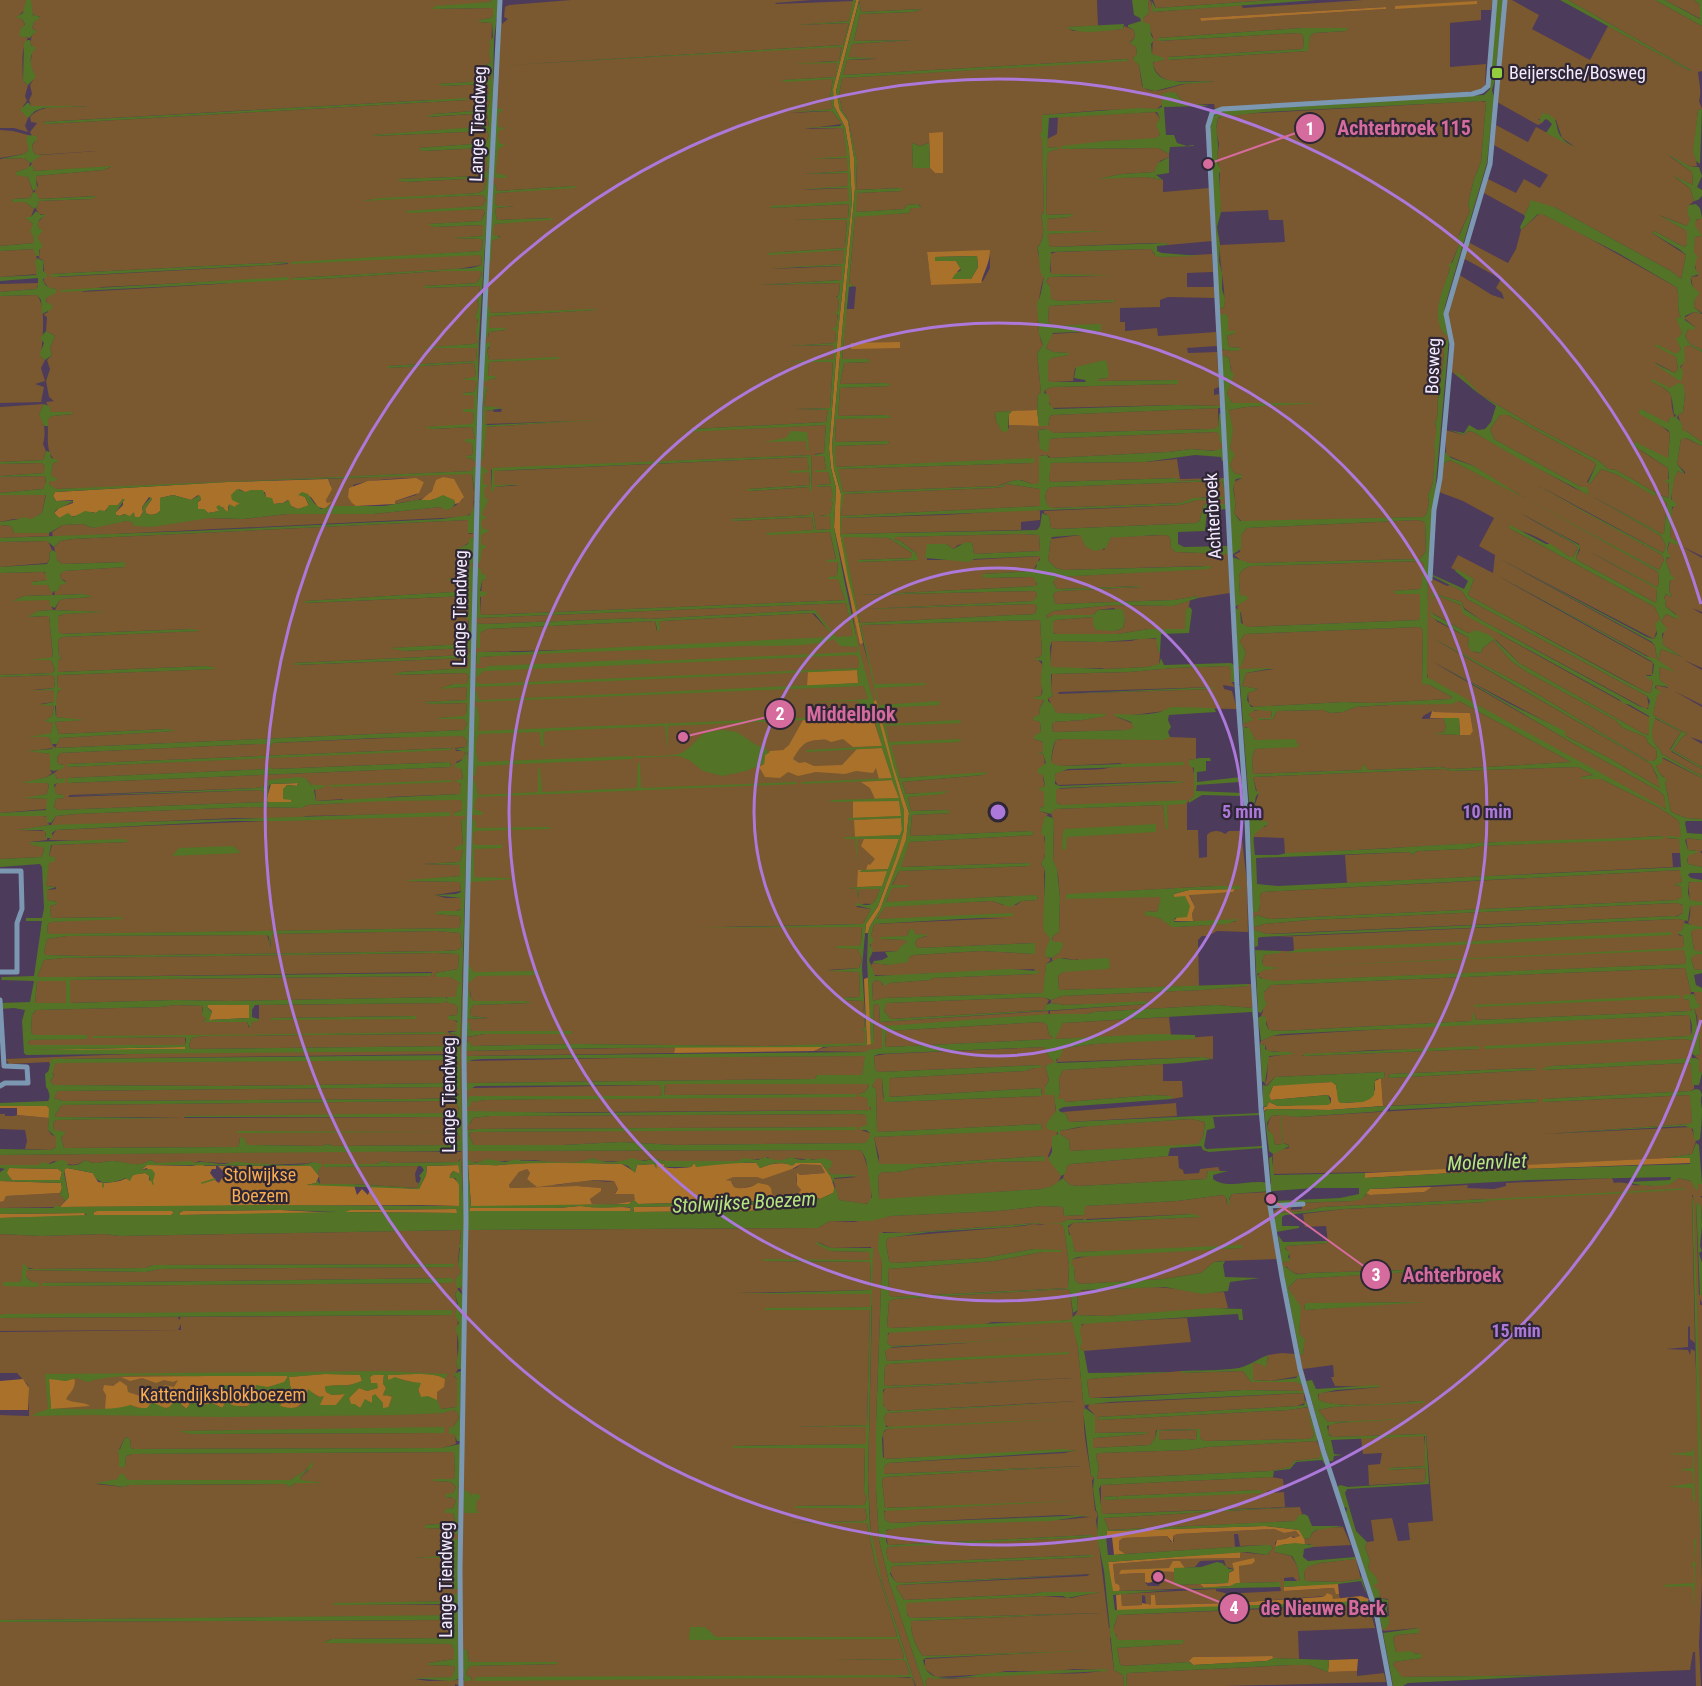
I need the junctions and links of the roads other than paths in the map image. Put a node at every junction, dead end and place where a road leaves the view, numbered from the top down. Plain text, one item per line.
1 (500, 0) edge
2 (1495, 0) edge
3 (1505, 0) edge
4 (1492, 87) junction
5 (1430, 579) dead end
6 (0, 871) edge
7 (0, 972) edge
8 (0, 1001) edge
9 (3, 1057) edge
10 (0, 1086) edge
11 (1303, 1204) dead end
12 (1270, 1206) junction
13 (461, 1686) edge
14 (1390, 1686) edge

1 - 13 street, Lange Tiendweg
2 - 4 street
3 - 4 street
4 - 5 street, Bosweg
4 - 12 street, Achterbroek
6 - 7 street
8 - 9 street
9 - 10 street
11 - 12 street
12 - 14 street, Achterbroek

